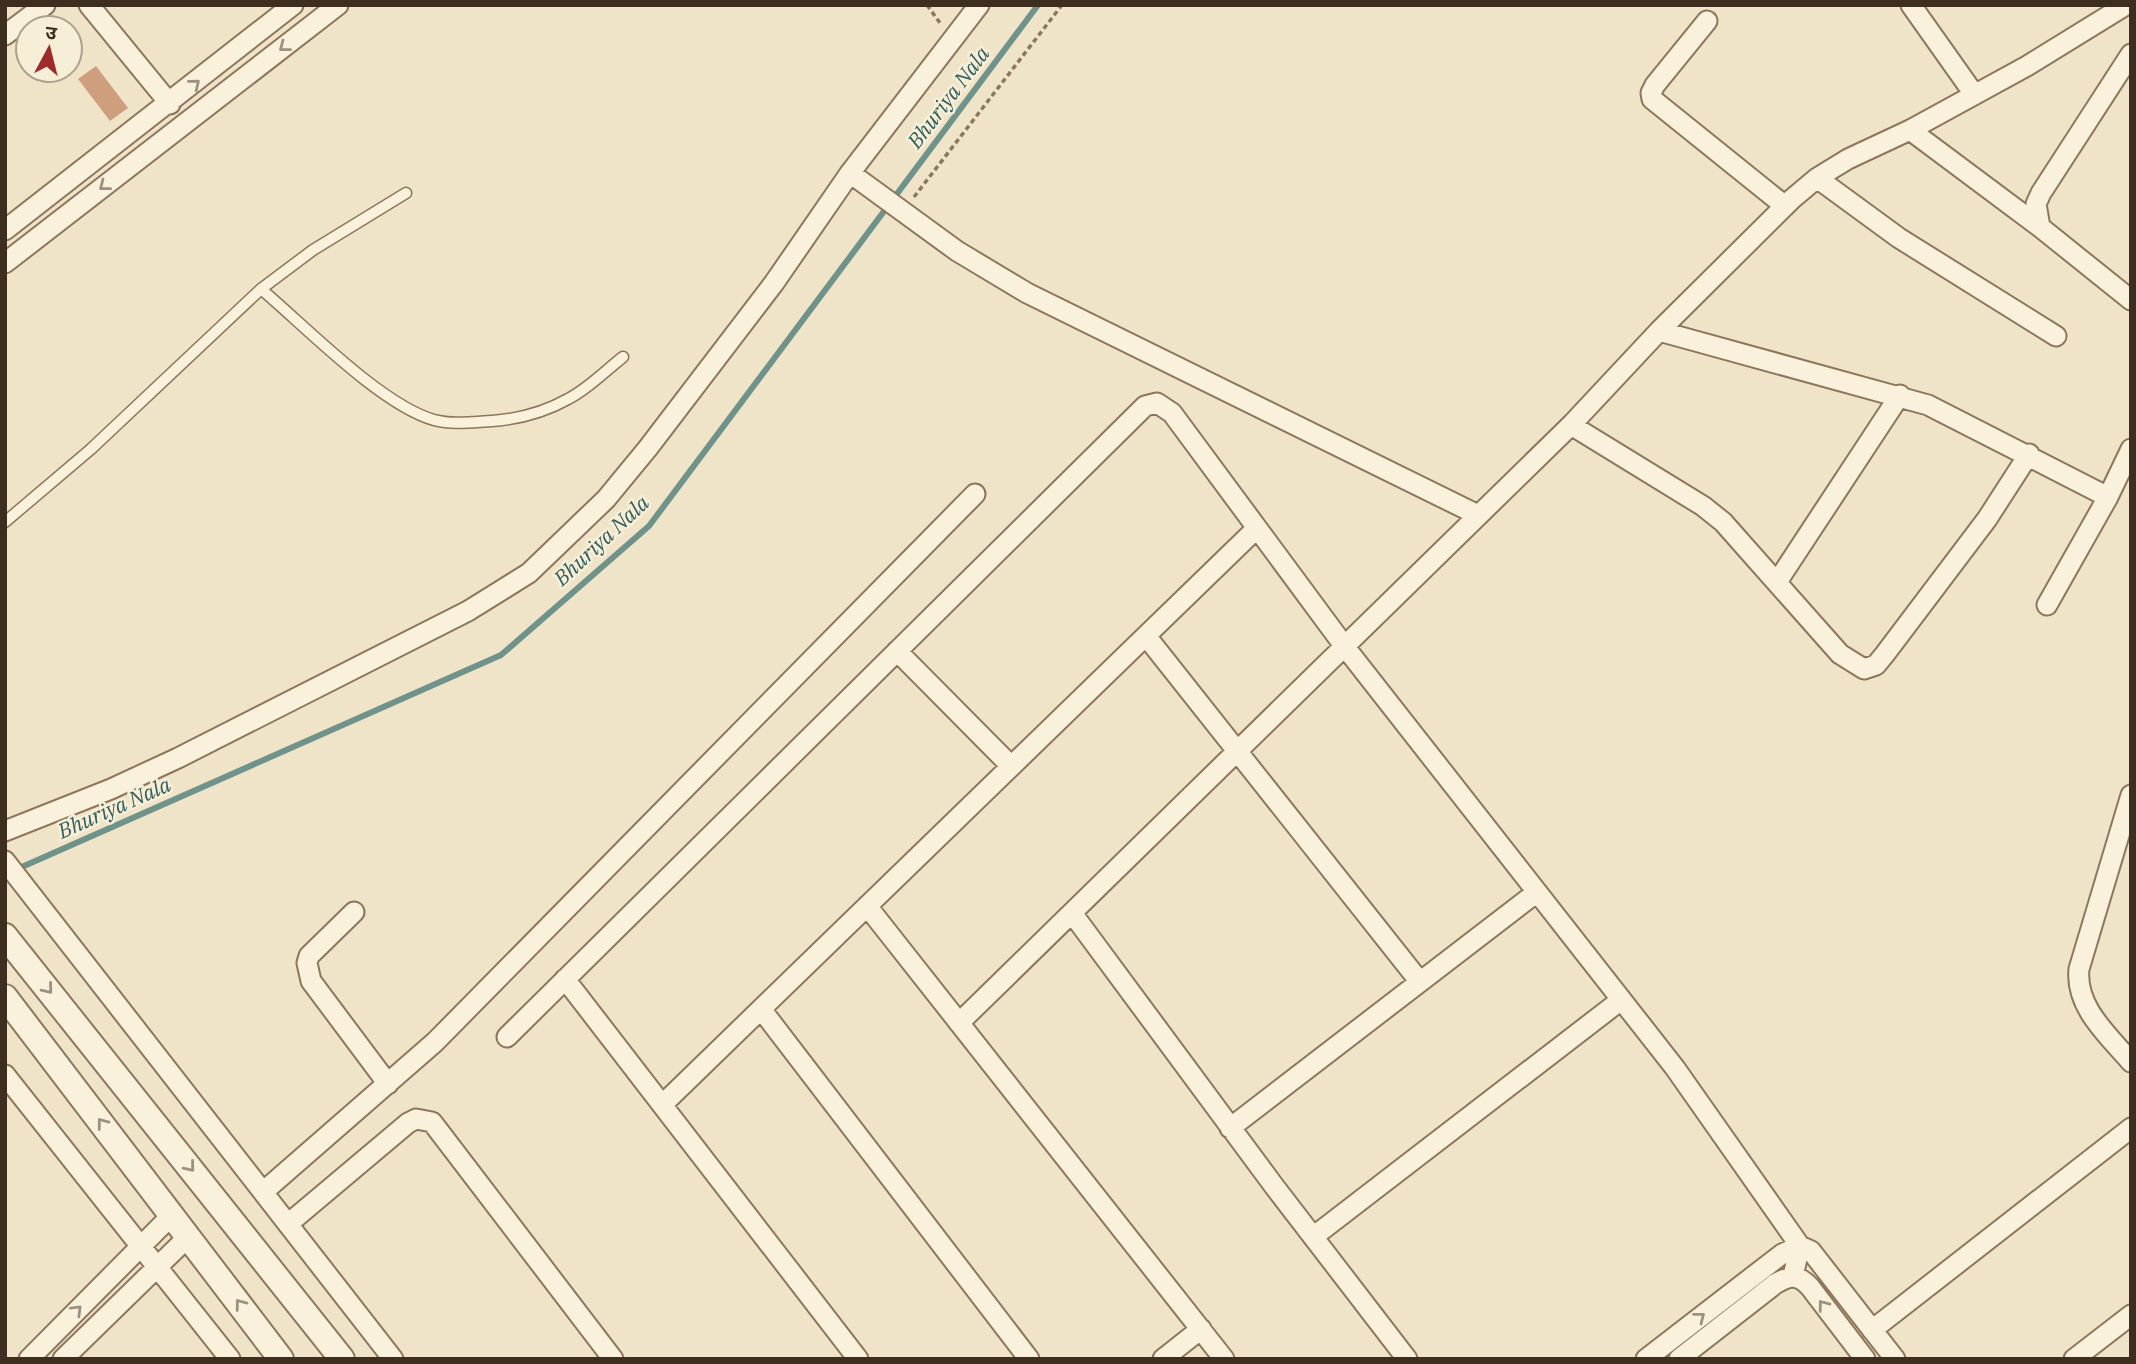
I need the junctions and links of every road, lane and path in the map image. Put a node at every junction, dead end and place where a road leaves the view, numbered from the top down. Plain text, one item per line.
1 (45, 5) edge
2 (89, 5) edge
3 (293, 5) edge
4 (338, 5) edge
5 (979, 5) edge
6 (1062, 5) edge
7 (1911, 5) edge
8 (2126, 5) edge
9 (1707, 22) dead end
10 (5, 35) edge
11 (2131, 54) edge
12 (1974, 94) junction
13 (170, 104) junction
14 (1910, 130) junction
15 (857, 178) junction
16 (1817, 178) junction
17 (406, 193) dead end
18 (1785, 206) junction
19 (898, 209) junction
20 (2040, 228) junction
21 (5, 230) edge
22 (5, 263) edge
23 (261, 289) junction
24 (2131, 300) edge
25 (1659, 331) junction
26 (2056, 336) dead end
27 (623, 357) dead end
28 (1900, 395) junction
29 (1571, 425) junction
30 (2131, 449) edge
31 (2029, 454) junction
32 (975, 494) dead end
33 (2108, 497) junction
34 (1478, 515) junction
35 (5, 522) edge
36 (1257, 528) junction
37 (1777, 582) junction
38 (2047, 605) dead end
39 (1146, 636) junction
40 (1345, 647) junction
41 (897, 651) junction
42 (1238, 751) junction
43 (1011, 766) junction
44 (2131, 795) edge
45 (5, 831) edge
46 (5, 861) edge
47 (1537, 892) junction
48 (867, 906) junction
49 (354, 912) dead end
50 (1072, 914) junction
51 (5, 936) edge
52 (565, 979) junction
53 (1420, 982) junction
54 (5, 997) edge
55 (1621, 1000) junction
56 (761, 1009) junction
57 (959, 1023) junction
58 (507, 1037) dead end
59 (2131, 1062) edge
60 (5, 1075) edge
61 (388, 1084) junction
62 (662, 1105) junction
63 (1230, 1128) junction
64 (2131, 1128) edge
65 (263, 1192) junction
66 (172, 1215) junction
67 (288, 1224) junction
68 (188, 1237) junction
69 (1313, 1237) junction
70 (141, 1245) junction
71 (1800, 1246) junction
72 (158, 1266) junction
73 (1793, 1276) junction
74 (2131, 1315) edge
75 (1201, 1329) junction
76 (1872, 1330) junction
77 (2086, 1355) edge
78 (29, 1359) edge
79 (63, 1359) edge
80 (230, 1359) edge
81 (281, 1359) edge
82 (342, 1359) edge
83 (393, 1359) edge
84 (613, 1359) edge
85 (858, 1359) edge
86 (1029, 1359) edge
87 (1163, 1359) edge
88 (1224, 1359) edge
89 (1407, 1359) edge
90 (1646, 1359) edge
91 (1679, 1359) edge
92 (1865, 1359) edge
93 (1895, 1359) edge

1 - 10 street
2 - 13 street
13 -> 3 street
4 -> 22 street
5 - 15 street
6 - 19 path
7 - 12 street
8 - 12 street
9 - 18 street
11 - 20 street
12 - 14 street
13 - 21 street
14 - 16 street
14 - 20 street
15 - 19 street
15 - 45 street
16 - 18 street
16 - 26 street
17 - 23 lane
18 - 25 street
19 - 34 street
20 - 24 street
23 - 27 lane
23 - 35 lane
25 - 28 street
25 - 29 street
28 - 31 street
28 - 37 street
29 - 34 street
29 - 37 street
30 - 33 street
31 - 33 street
31 - 37 street
32 - 61 street
33 - 38 street
34 - 40 street
36 - 39 street
36 - 40 street
36 - 41 street
39 - 42 street
39 - 43 street
40 - 42 street
40 - 47 street
41 - 43 street
41 - 52 street
42 - 50 street
42 - 53 street
43 - 48 street
44 - 59 street
46 - 65 street
47 - 53 street
47 - 55 street
48 - 56 street
48 - 57 street
49 - 61 street
50 - 57 street
50 - 63 street
51 -> 82 street
52 - 58 street
52 - 62 street
53 - 63 street
66 -> 54 street
55 - 69 street
55 - 71 street
56 - 62 street
56 - 86 street
57 - 75 street
60 - 70 street
61 - 65 street
62 - 85 street
63 - 69 street
64 - 76 street
65 - 67 street
66 - 68 street
66 - 70 street
67 - 83 street
67 - 84 street
68 - 72 street
81 -> 68 street
69 - 89 street
70 - 72 street
78 -> 70 street
71 - 73 street
71 - 76 street
90 -> 71 street
72 - 79 street
72 - 80 street
73 - 91 street
92 -> 73 street
74 - 77 street
75 - 87 street
75 - 88 street
76 - 93 street

